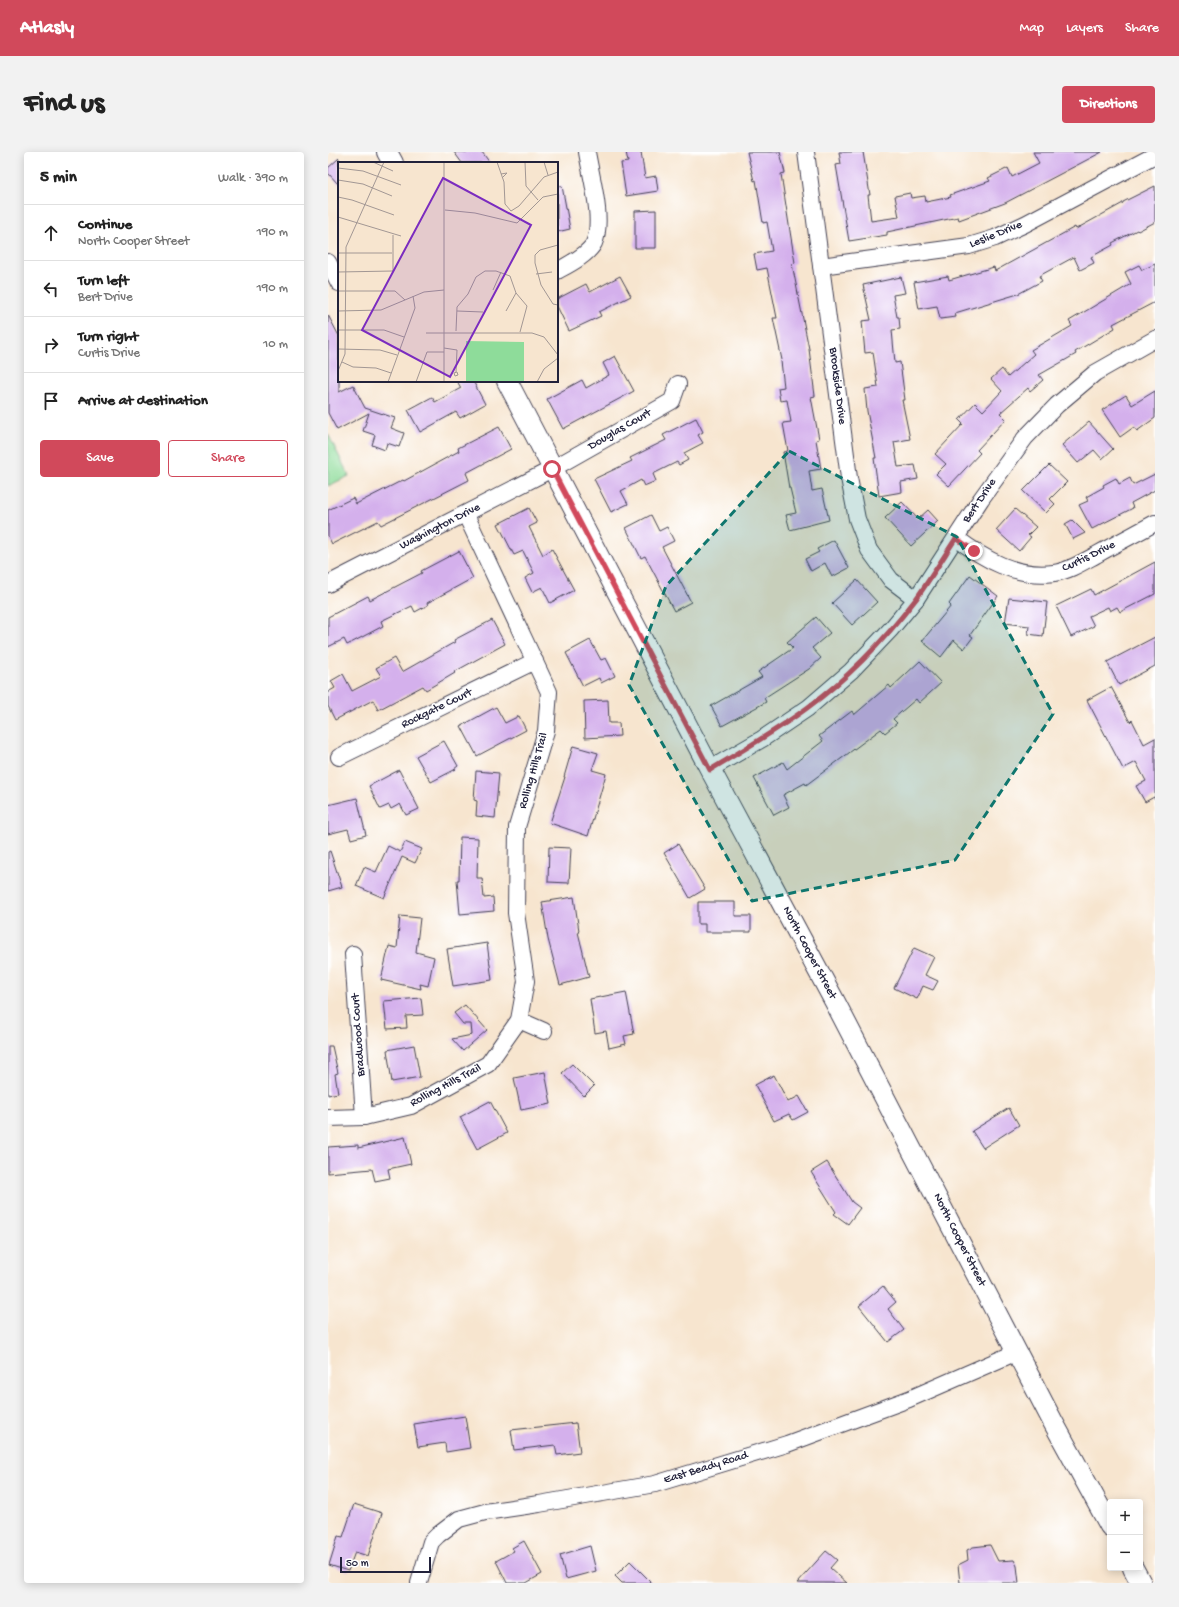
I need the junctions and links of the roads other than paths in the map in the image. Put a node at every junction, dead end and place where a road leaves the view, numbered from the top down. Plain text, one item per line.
1 (387, 152) edge
2 (587, 152) edge
3 (806, 152) edge
4 (1155, 155) edge
5 (392, 162) edge
6 (328, 262) edge
7 (822, 266) junction
8 (558, 270) edge
9 (338, 281) edge
10 (1155, 339) edge
11 (508, 382) edge
12 (678, 384) dead end
13 (552, 469) junction
14 (466, 515) junction
15 (1155, 523) edge
16 (956, 538) junction
17 (328, 584) edge
18 (916, 599) junction
19 (535, 661) junction
20 (339, 757) dead end
21 (710, 770) junction
22 (353, 954) dead end
23 (519, 1020) junction
24 (544, 1031) dead end
25 (364, 1117) junction
26 (328, 1118) edge
27 (1017, 1352) junction
28 (1107, 1520) edge
29 (1135, 1571) edge
30 (419, 1583) edge
31 (1141, 1583) edge

1 - 5 main road
2 - 8 street
3 - 7 street, Brookside Drive
4 - 7 street, Leslie Drive
6 - 9 street
7 - 18 street, Brookside Drive
10 - 16 street, Bert Drive
11 - 13 main road, North Cooper Street
12 - 13 street, Douglas Court
13 - 14 street, Washington Drive
13 - 21 main road, North Cooper Street
14 - 17 street, Washington Drive
14 - 19 street, Rolling Hills Trail
15 - 16 street, Curtis Drive
16 - 18 street, Bert Drive
18 - 21 street, Bert Drive
19 - 20 street, Rockgate Court
19 - 23 street, Rolling Hills Trail
21 - 27 main road, North Cooper Street
22 - 25 street, Bradwood Court
23 - 24 street
23 - 25 street, Rolling Hills Trail
25 - 26 street, Rolling Hills Trail
27 - 28 main road, North Cooper Street
27 - 30 street, East Beady Road
29 - 31 main road

